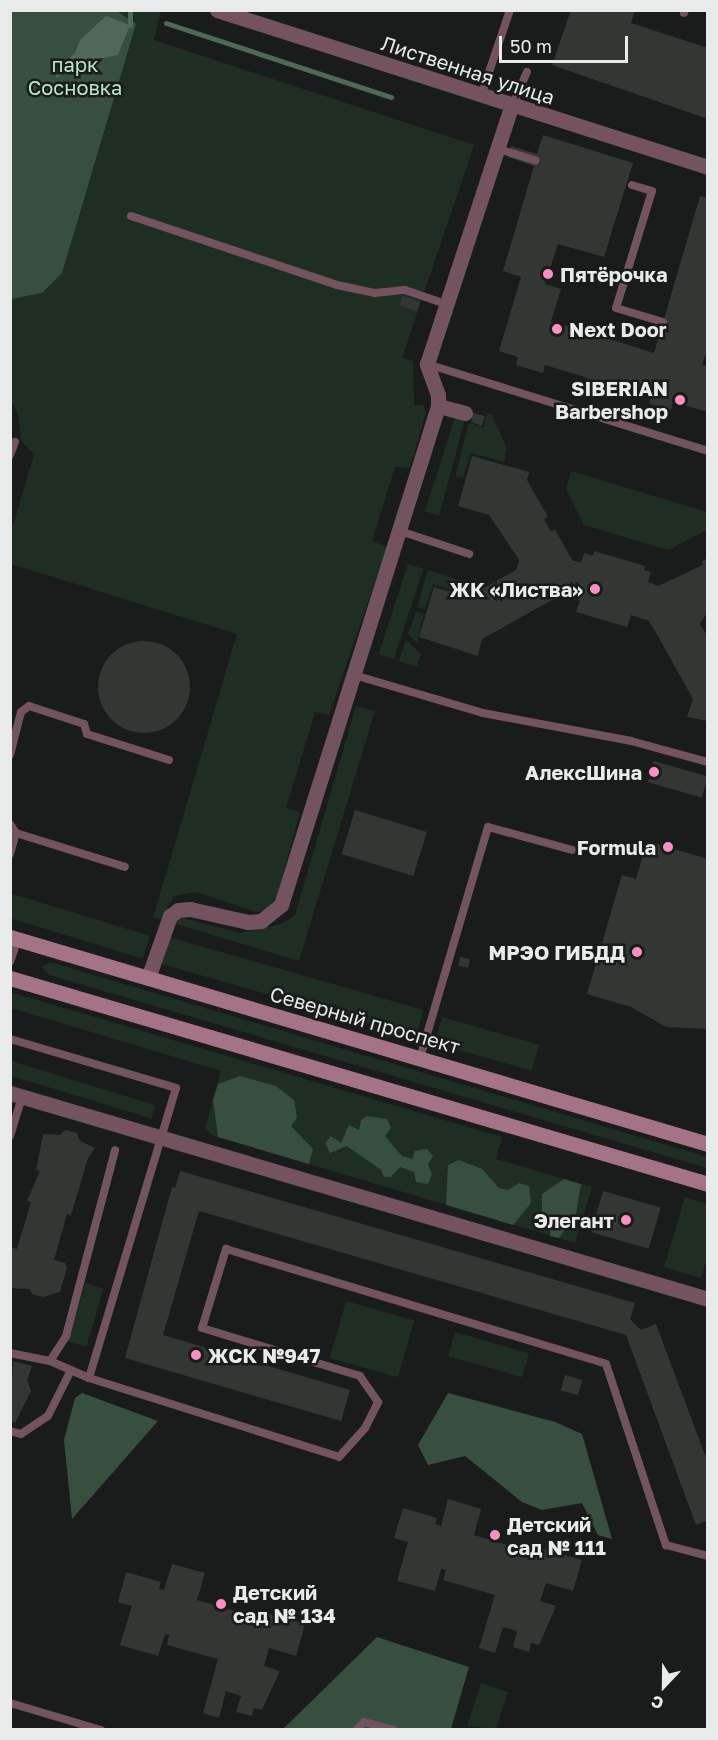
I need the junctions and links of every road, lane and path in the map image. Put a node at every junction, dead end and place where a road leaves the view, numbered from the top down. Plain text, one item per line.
1 (217, 10) edge
2 (510, 10) edge
3 (528, 72) dead end
4 (481, 97) junction
5 (512, 107) junction
6 (498, 148) junction
7 (535, 160) dead end
8 (708, 167) edge
9 (632, 185) dead end
10 (131, 216) dead end
11 (446, 304) junction
12 (663, 322) dead end
13 (427, 364) junction
14 (438, 406) junction
15 (467, 414) dead end
16 (15, 442) dead end
17 (708, 452) edge
18 (10, 455) edge
19 (400, 531) junction
20 (470, 554) dead end
21 (354, 675) junction
22 (10, 755) edge
23 (169, 760) dead end
24 (708, 762) edge
25 (10, 824) edge
26 (16, 833) junction
27 (572, 850) dead end
28 (10, 854) edge
29 (125, 867) dead end
30 (14, 938) edge
31 (10, 962) edge
32 (10, 978) edge
33 (148, 978) junction
34 (10, 1039) edge
35 (420, 1058) junction
36 (16, 1095) edge
37 (10, 1136) edge
38 (162, 1138) junction
39 (708, 1144) edge
40 (115, 1150) dead end
41 (708, 1184) edge
42 (708, 1299) edge
43 (10, 1353) edge
44 (50, 1361) junction
45 (71, 1370) junction
46 (89, 1378) junction
47 (10, 1431) edge
48 (708, 1556) edge
49 (10, 1703) edge
50 (101, 1730) edge
51 (356, 1730) edge
52 (394, 1730) edge

1 - 4 street, Лиственная улица
2 - 4 lane
3 - 5 lane
4 - 5 street, Лиственная улица
5 - 6 street
5 - 8 street, Лиственная улица
6 - 7 lane
6 - 11 street
9 - 12 lane
10 - 11 lane
11 - 13 street
13 - 14 street
13 - 17 lane
14 - 15 street
14 - 19 street
16 - 18 lane
19 - 20 lane
19 - 21 street
21 - 24 lane
21 - 33 street
22 - 23 lane
25 - 26 lane
26 - 28 lane
26 - 29 lane
27 - 35 lane
30 - 31 lane
30 - 33 main road, Северный проспект
32 - 41 main road
33 - 35 main road, Северный проспект
34 - 38 lane
35 - 39 main road, Северный проспект
36 - 37 lane
36 - 38 street
38 - 42 street
38 - 46 lane
40 - 44 lane
43 - 44 lane
44 - 45 lane
45 - 46 lane
45 - 47 lane
46 - 48 lane
49 - 50 lane
51 - 52 lane

